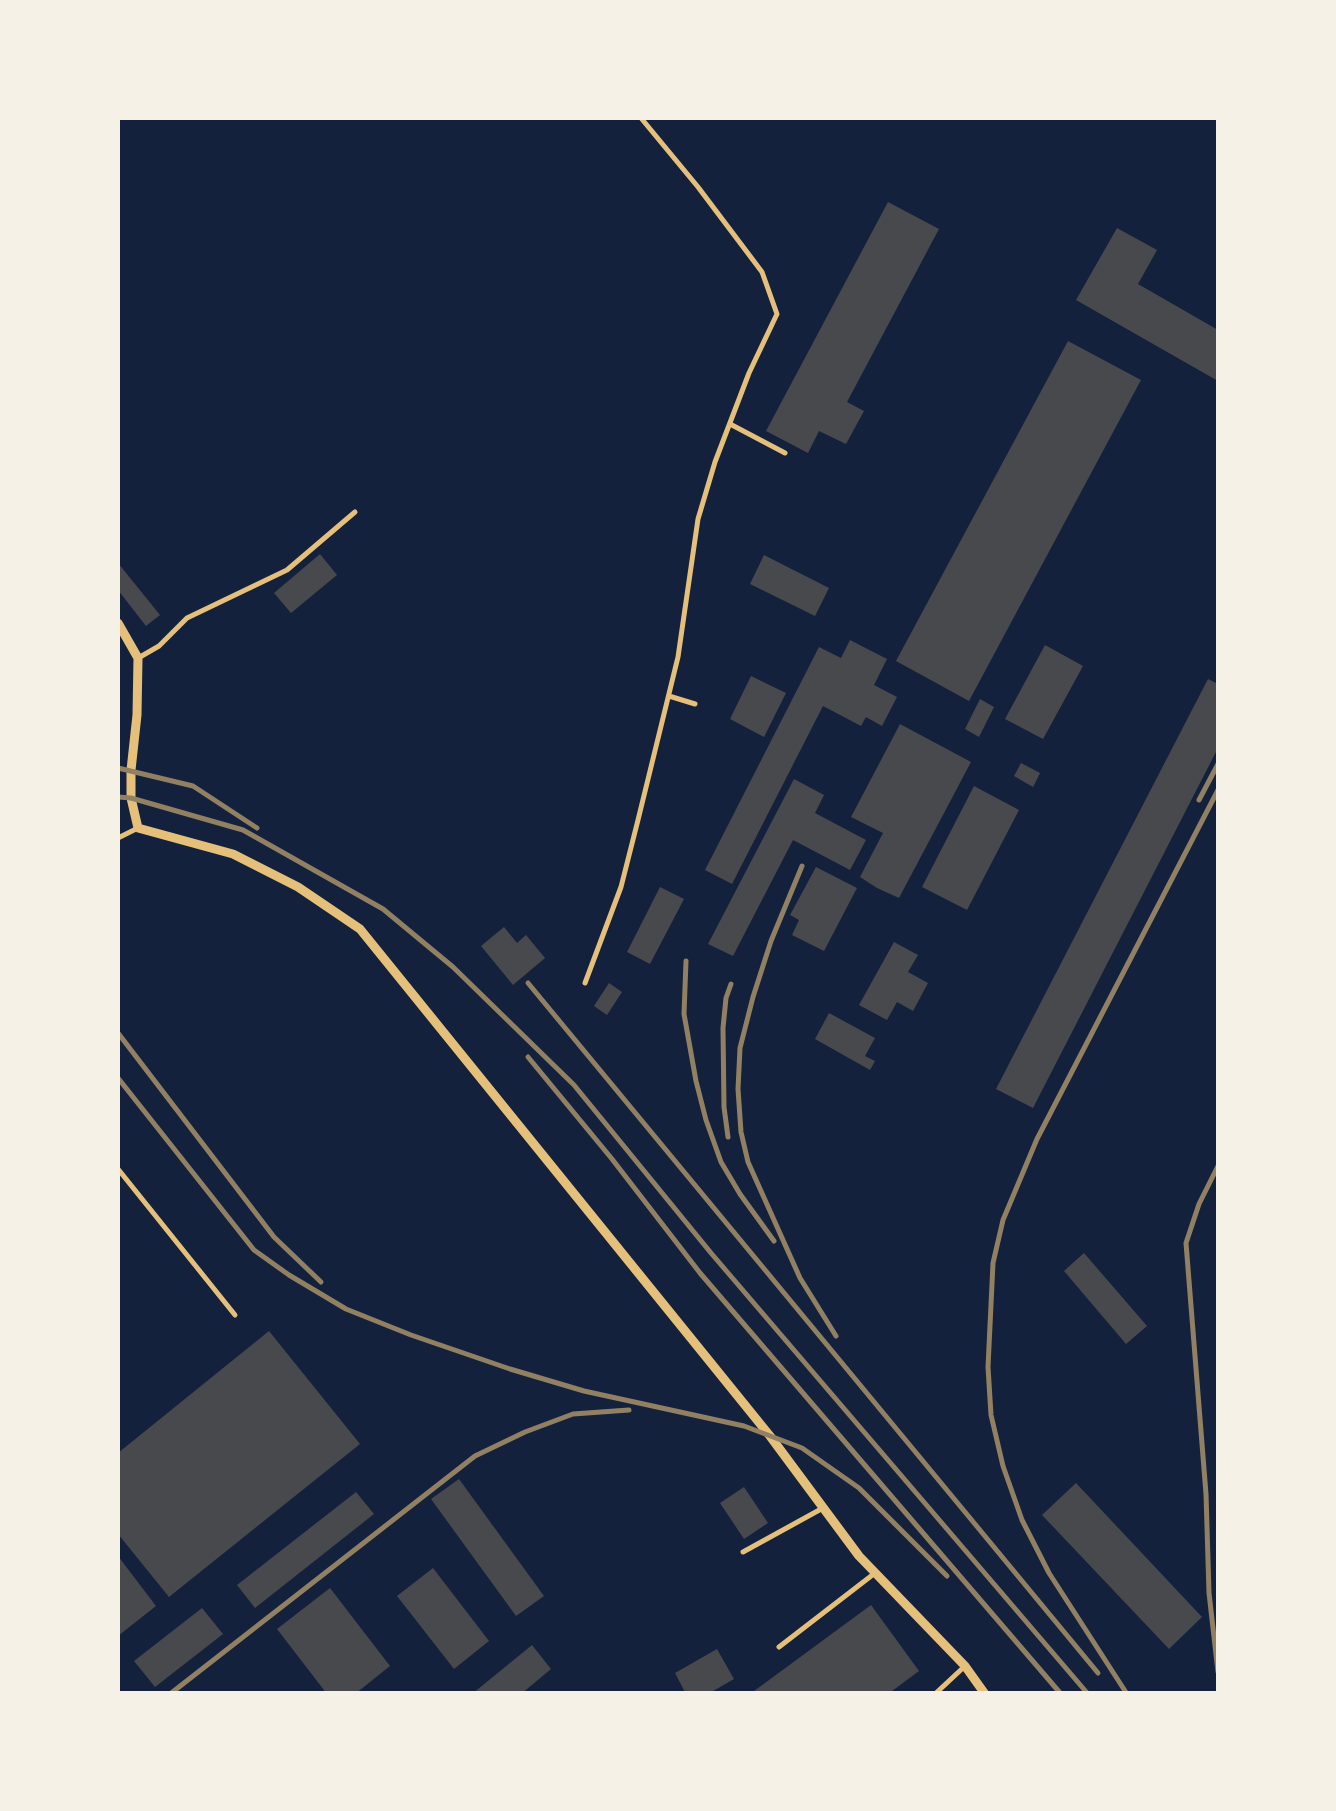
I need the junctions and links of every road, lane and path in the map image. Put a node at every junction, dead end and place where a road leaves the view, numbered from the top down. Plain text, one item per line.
1 (641, 118) edge
2 (730, 424) junction
3 (785, 453) dead end
4 (355, 512) dead end
5 (118, 623) edge
6 (138, 658) junction
7 (668, 696) junction
8 (695, 704) dead end
9 (138, 828) junction
10 (118, 838) edge
11 (585, 982) dead end
12 (118, 1168) edge
13 (235, 1315) dead end
14 (823, 1508) junction
15 (743, 1552) dead end
16 (875, 1573) junction
17 (779, 1647) dead end
18 (964, 1666) junction
19 (934, 1694) edge
20 (985, 1694) edge

1 - 2 lane
2 - 3 lane
2 - 7 lane
4 - 6 lane
5 - 6 street
6 - 9 street
7 - 8 lane
7 - 11 lane
9 - 10 lane
9 - 14 street
12 - 13 lane
14 - 15 lane
14 - 16 street
16 - 17 lane
16 - 18 street
18 - 19 lane
18 - 20 street

